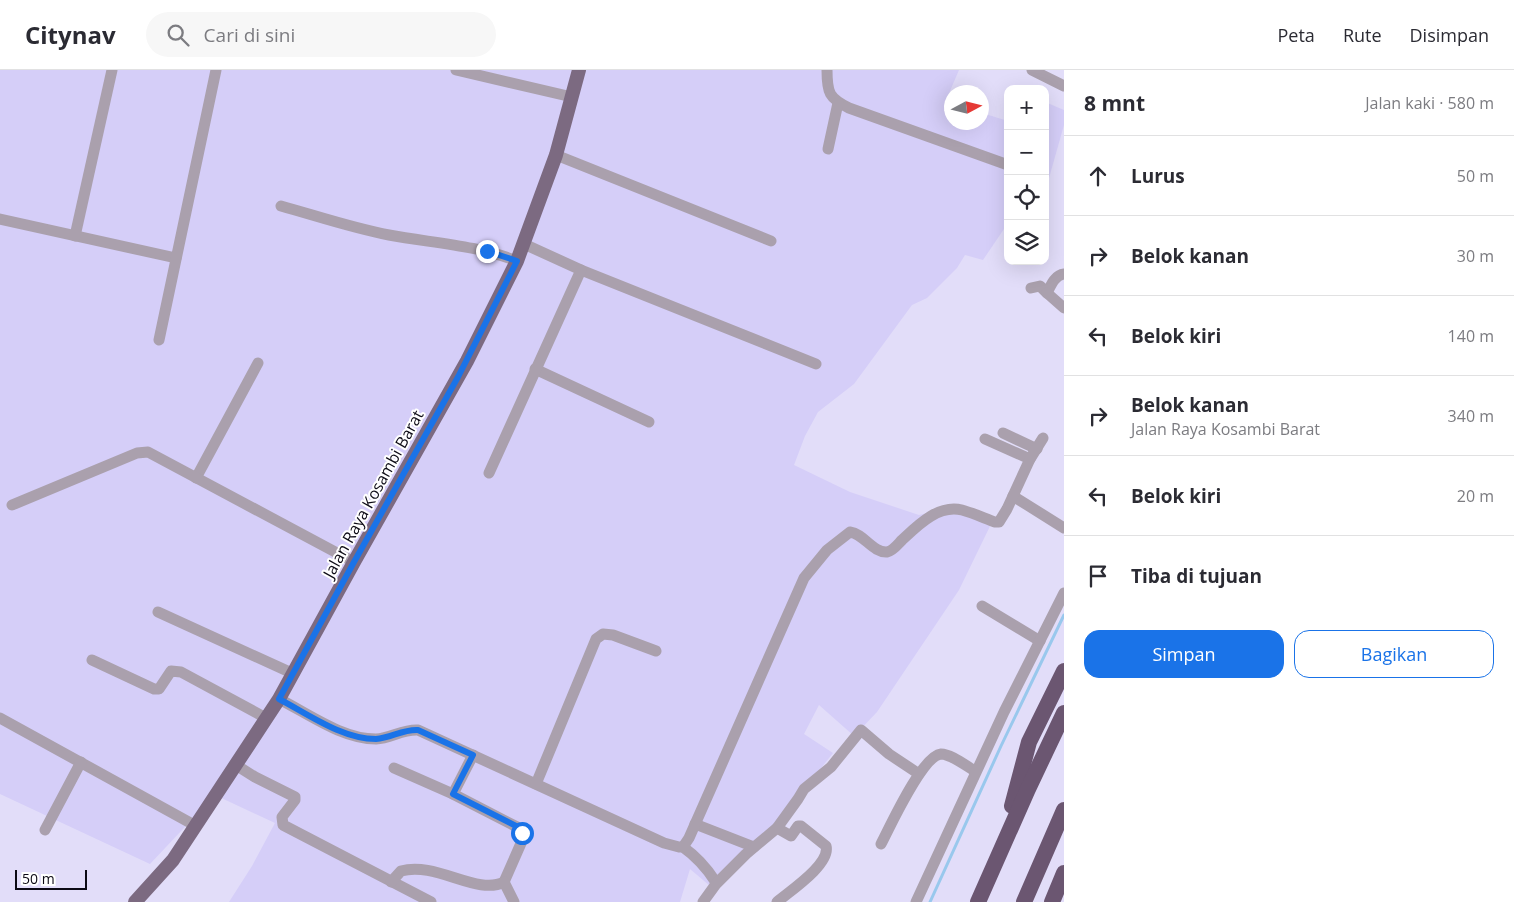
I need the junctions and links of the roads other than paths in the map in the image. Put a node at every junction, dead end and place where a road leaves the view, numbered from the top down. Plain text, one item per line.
1 (112, 70) edge
2 (216, 70) edge
3 (456, 70) edge
4 (579, 70) edge
5 (826, 70) edge
6 (1032, 70) edge
7 (1064, 86) edge
8 (572, 97) junction
9 (838, 103) junction
10 (828, 149) dead end
11 (556, 155) junction
12 (1004, 164) edge
13 (281, 206) dead end
14 (0, 219) edge
15 (75, 236) junction
16 (771, 241) dead end
17 (524, 244) junction
18 (176, 258) junction
19 (517, 261) junction
20 (581, 270) junction
21 (1064, 274) edge
22 (1031, 288) dead end
23 (1047, 293) junction
24 (1064, 308) edge
25 (159, 340) dead end
26 (258, 363) dead end
27 (816, 364) dead end
28 (535, 369) junction
29 (649, 422) dead end
30 (1004, 433) dead end
31 (984, 439) dead end
32 (1030, 459) junction
33 (489, 473) dead end
34 (196, 478) junction
35 (1013, 496) junction
36 (12, 505) dead end
37 (1064, 528) edge
38 (354, 562) junction
39 (1064, 593) edge
40 (982, 606) dead end
41 (158, 612) dead end
42 (1040, 641) junction
43 (656, 651) dead end
44 (92, 660) dead end
45 (1064, 671) edge
46 (294, 674) junction
47 (279, 699) junction
48 (1064, 714) edge
49 (0, 718) edge
50 (266, 718) junction
51 (473, 755) junction
52 (81, 762) junction
53 (236, 765) junction
54 (394, 768) dead end
55 (976, 771) junction
56 (919, 774) junction
57 (536, 784) junction
58 (453, 794) junction
59 (1064, 810) edge
60 (695, 824) junction
61 (196, 826) junction
62 (776, 828) junction
63 (45, 830) dead end
64 (881, 844) dead end
65 (683, 847) junction
66 (754, 847) junction
67 (998, 856) junction
68 (1064, 873) edge
69 (715, 881) dead end
70 (391, 882) junction
71 (504, 882) junction
72 (416, 899) edge
73 (135, 902) edge
74 (431, 902) edge
75 (514, 902) edge
76 (702, 902) edge
77 (777, 902) edge
78 (916, 902) edge
79 (978, 902) edge
80 (1024, 902) edge
81 (1052, 902) edge

1 - 15 street
2 - 18 street
3 - 8 street
4 - 8 main road, Jalan Raya Kosambi Barat
5 - 9 street
6 - 7 street
8 - 11 main road, Jalan Raya Kosambi Barat
9 - 10 street
9 - 12 street
11 - 16 street
11 - 17 main road, Jalan Raya Kosambi Barat
13 - 19 street
14 - 15 street
15 - 18 street
17 - 19 main road, Jalan Raya Kosambi Barat
17 - 20 street
18 - 25 street
19 - 38 main road, Jalan Raya Kosambi Barat
20 - 27 street
20 - 28 street
21 - 23 street
22 - 23 street
23 - 24 street
26 - 34 street
28 - 29 street
28 - 33 street
30 - 32 street
31 - 32 street
32 - 35 street
34 - 36 street
34 - 38 street
35 - 37 street
35 - 60 street
38 - 46 main road, Jalan Raya Kosambi Barat
39 - 42 street
40 - 42 street
41 - 46 street
42 - 55 street
43 - 57 street
44 - 50 street
45 - 67 highway
46 - 47 main road, Jalan Raya Kosambi Barat
47 - 50 main road, Jalan Raya Kosambi Barat
47 - 51 street
48 - 67 highway
49 - 52 street
50 - 53 main road, Jalan Raya Kosambi Barat
51 - 57 street
51 - 58 street
52 - 61 street
52 - 63 street
53 - 61 main road, Jalan Raya Kosambi Barat
53 - 70 street
54 - 58 street
55 - 56 street
55 - 78 street
56 - 62 street
56 - 64 street
57 - 65 street
58 - 71 street
59 - 80 highway
60 - 65 street
60 - 66 street
61 - 73 main road, Jalan Raya Kosambi Barat
62 - 66 street
62 - 77 street
65 - 69 street
66 - 76 street
67 - 79 highway
68 - 81 highway
70 - 71 street
70 - 72 street
71 - 75 street
72 - 74 street

